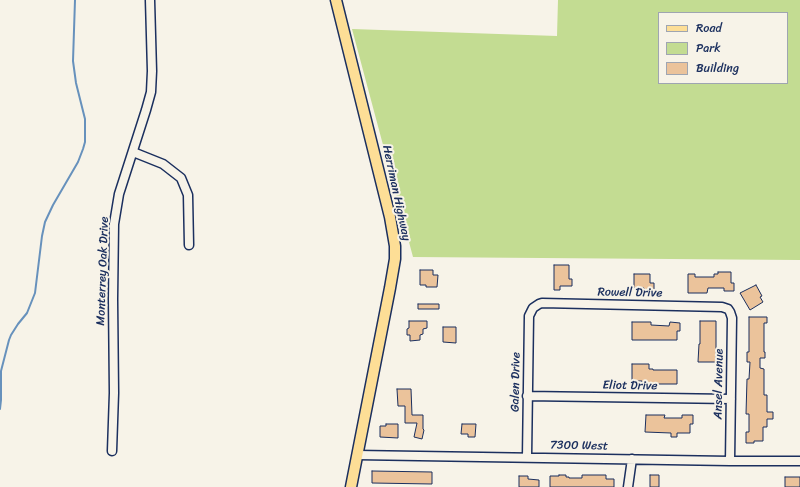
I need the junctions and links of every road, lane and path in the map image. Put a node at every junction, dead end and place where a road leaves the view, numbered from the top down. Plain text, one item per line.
1 (150, 0) edge
2 (336, 0) edge
3 (133, 152) junction
4 (189, 245) dead end
5 (533, 308) joint
6 (728, 309) joint
7 (527, 396) junction
8 (731, 399) junction
9 (112, 451) dead end
10 (357, 455) junction
11 (527, 457) junction
12 (632, 459) junction
13 (730, 460) junction
14 (800, 461) edge
15 (351, 487) edge
16 (628, 487) edge

1 - 3 street, Monterrey Oak Drive
2 - 10 main road, Herriman Highway
3 - 4 street
3 - 9 street, Monterrey Oak Drive
5 - 6 street, Rowell Drive
5 - 7 street, Galen Drive
6 - 8 street, Ansel Avenue
7 - 8 street, Eliot Drive
7 - 11 street, Galen Drive
8 - 13 street, Ansel Avenue
10 - 11 street, 7300 West
10 - 15 main road, Herriman Highway
11 - 12 street, 7300 West
12 - 13 street, 7300 West
12 - 16 street
13 - 14 street, 7300 West

